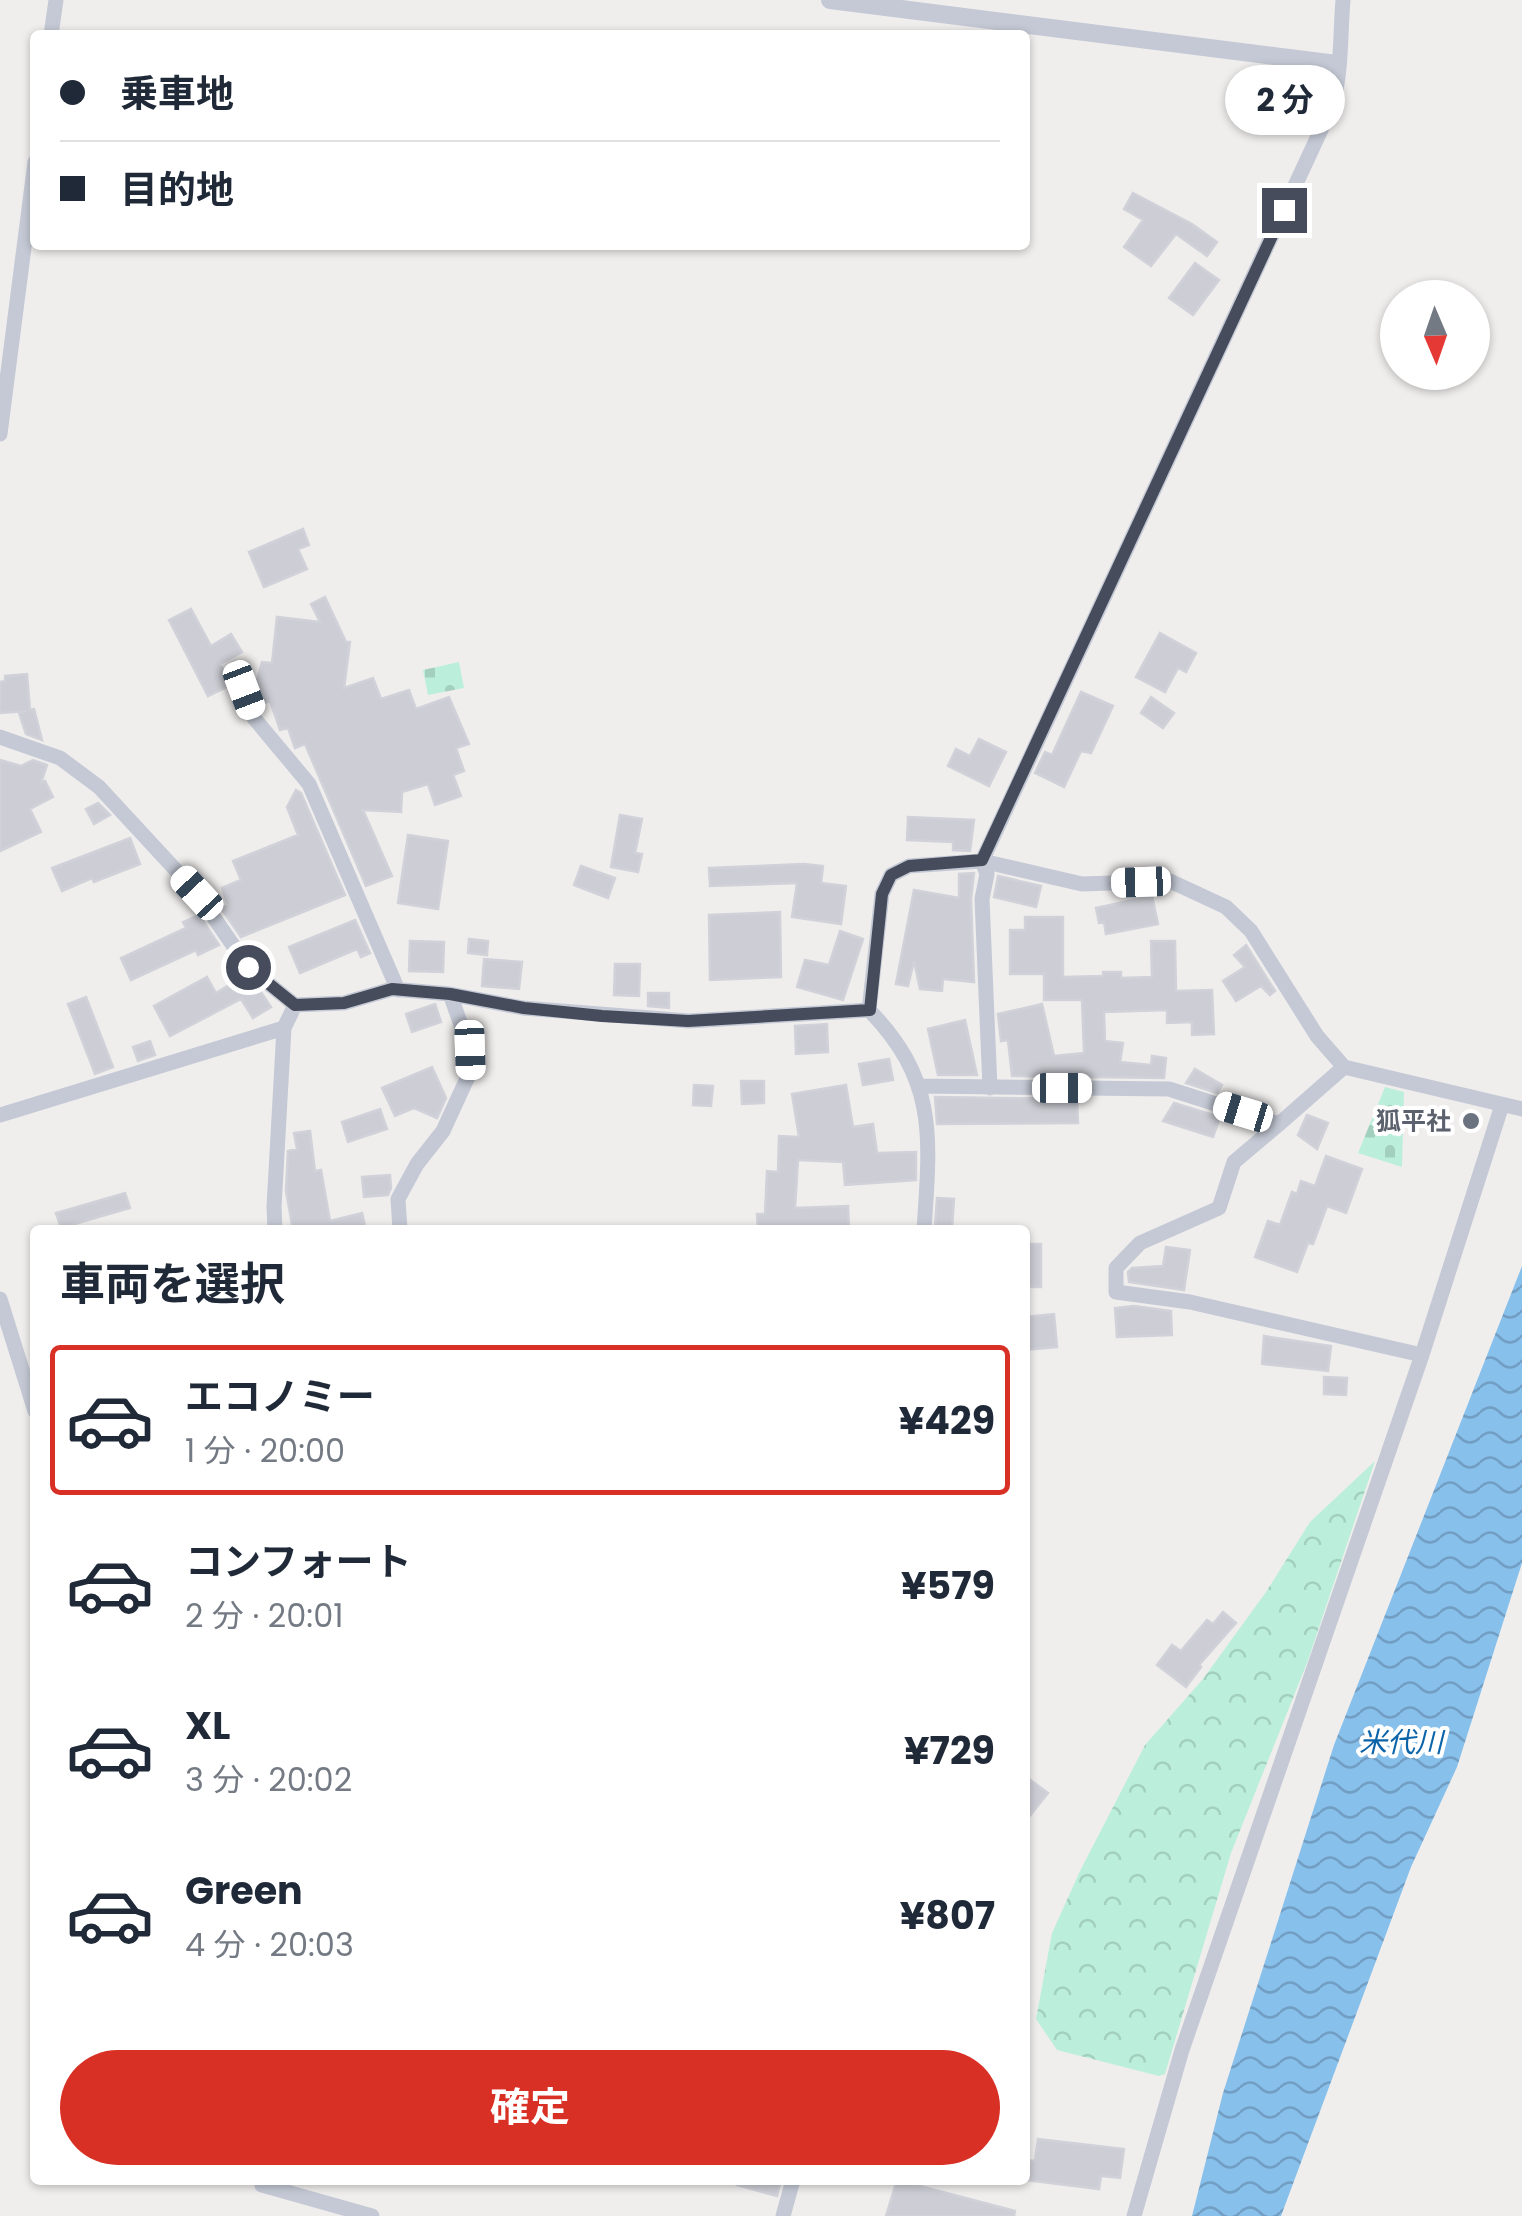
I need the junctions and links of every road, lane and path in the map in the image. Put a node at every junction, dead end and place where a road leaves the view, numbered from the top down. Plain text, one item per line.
1 (56, 0) edge
2 (830, 0) edge
3 (1343, 0) edge
4 (53, 30) edge
5 (1337, 64) junction
6 (30, 201) edge
7 (0, 434) edge
8 (242, 668) dead end
9 (0, 737) edge
10 (982, 860) junction
11 (398, 990) junction
12 (450, 994) junction
13 (295, 1005) junction
14 (870, 1010) junction
15 (284, 1028) junction
16 (1344, 1067) junction
17 (920, 1086) junction
18 (990, 1088) junction
19 (1502, 1105) junction
20 (1522, 1109) edge
21 (0, 1115) edge
22 (1280, 1124) junction
23 (276, 1225) edge
24 (400, 1225) edge
25 (924, 1225) edge
26 (0, 1299) edge
27 (1422, 1355) junction
28 (30, 1395) edge
29 (262, 2185) edge
30 (792, 2185) edge
31 (372, 2216) edge
32 (783, 2216) edge
33 (1134, 2216) edge

1 - 4 street
2 - 5 street
3 - 5 street
5 - 10 street
6 - 7 street
8 - 11 street
9 - 13 street
10 - 14 street
10 - 16 street
10 - 18 street
11 - 12 street
11 - 13 street
12 - 14 street
12 - 24 street
13 - 15 street
14 - 17 street
15 - 21 street
15 - 23 street
16 - 19 street
16 - 22 street
17 - 18 street
17 - 25 street
18 - 22 street
19 - 20 street
19 - 27 street
22 - 27 street
26 - 28 street
27 - 33 street
29 - 31 street
30 - 32 street

